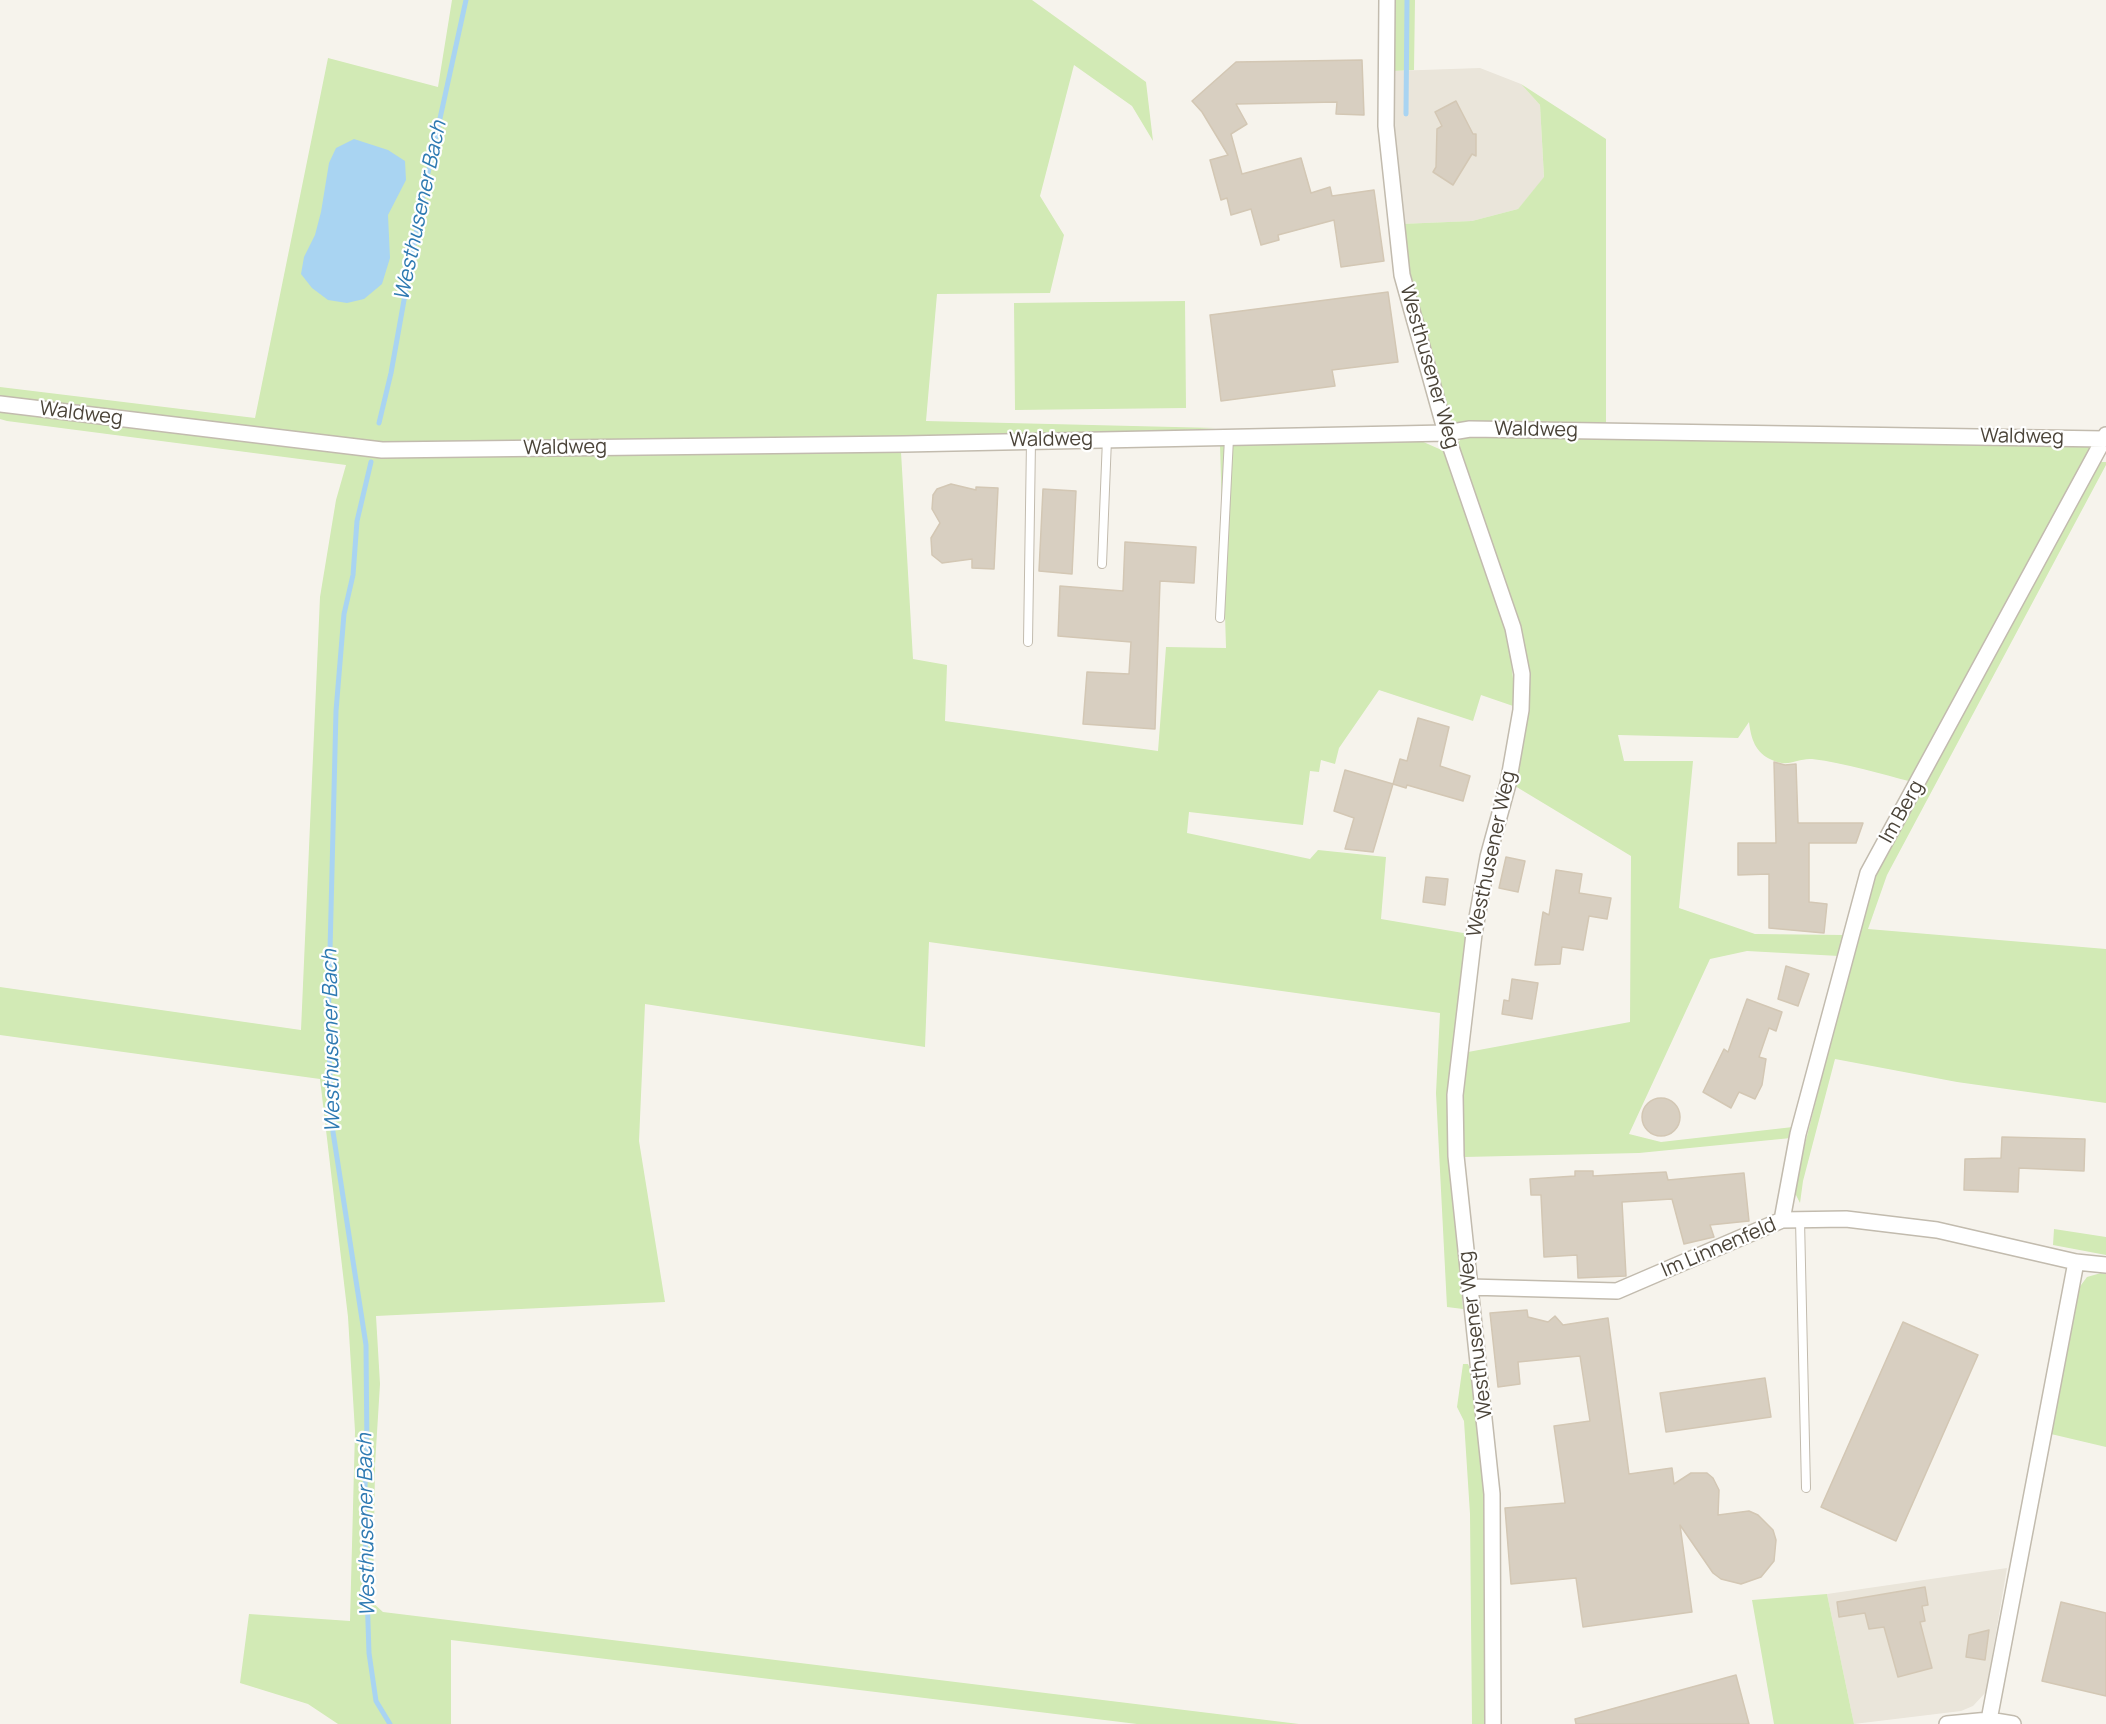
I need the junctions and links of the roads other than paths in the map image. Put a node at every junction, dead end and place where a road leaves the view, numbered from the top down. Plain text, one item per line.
1 (1387, 0) edge
2 (0, 404) edge
3 (1446, 433) junction
4 (2105, 437) edge
5 (1230, 438) junction
6 (1107, 439) junction
7 (1031, 441) junction
8 (1102, 564) dead end
9 (1220, 618) dead end
10 (1028, 642) dead end
11 (1782, 1220) junction
12 (1800, 1220) junction
13 (2076, 1262) junction
14 (2106, 1265) edge
15 (1469, 1287) junction
16 (1806, 1488) dead end
17 (1989, 1720) junction
18 (1493, 1724) edge
19 (1947, 1724) edge
20 (2013, 1724) edge

1 - 3 street, Westhusener Weg
2 - 7 street, Waldweg
3 - 4 street, Waldweg
3 - 5 street, Waldweg
3 - 15 street, Westhusener Weg
4 - 11 street, Im Berg
5 - 6 street, Waldweg
5 - 9 lane
6 - 7 street, Waldweg
6 - 8 lane
7 - 10 lane
11 - 12 street, Im Linnenfeld
11 - 15 street, Im Linnenfeld
12 - 13 street, Im Linnenfeld
12 - 16 lane
13 - 14 street, Im Linnenfeld
13 - 17 street
15 - 18 street, Westhusener Weg
17 - 19 street
17 - 20 street

